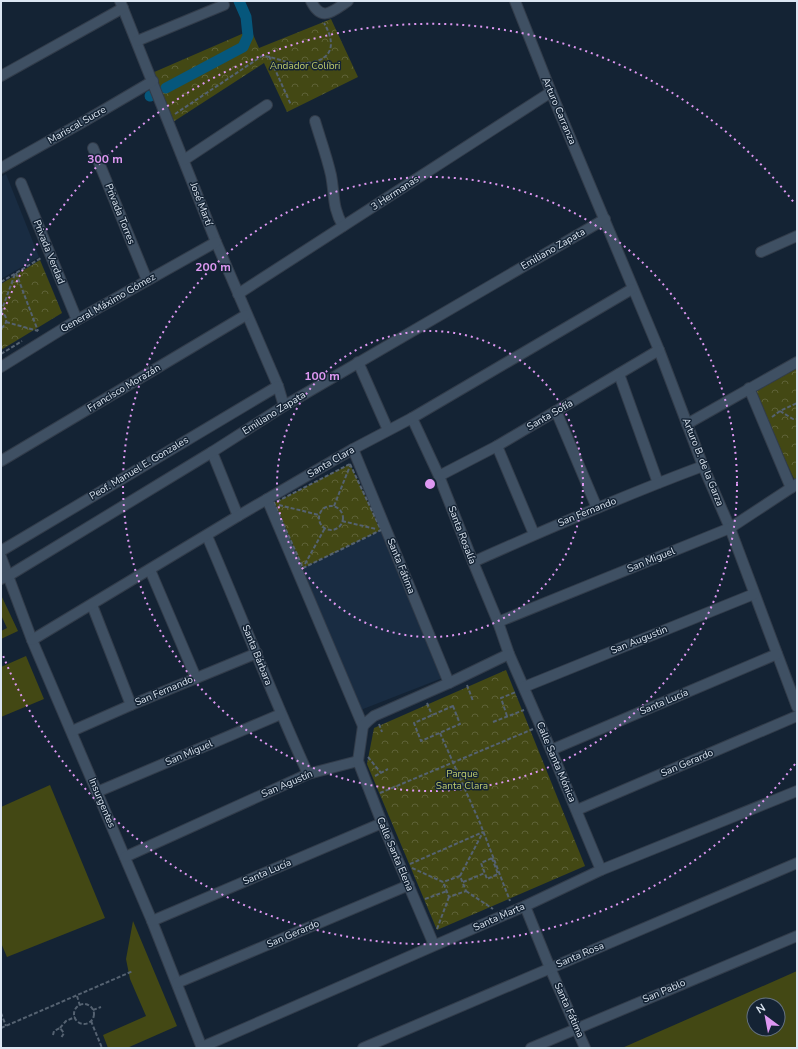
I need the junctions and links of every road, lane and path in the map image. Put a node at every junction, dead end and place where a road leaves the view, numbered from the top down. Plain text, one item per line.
1 (311, 1) edge
2 (348, 1) edge
3 (515, 1) edge
4 (122, 4) edge
5 (224, 5) dead end
6 (319, 13) junction
7 (137, 41) junction
8 (269, 56) junction
9 (316, 61) junction
10 (319, 69) dead end
11 (1, 76) edge
12 (152, 81) junction
13 (551, 92) junction
14 (267, 105) dead end
15 (291, 105) dead end
16 (168, 119) junction
17 (315, 120) dead end
18 (93, 148) dead end
19 (184, 160) junction
20 (1, 168) edge
21 (21, 183) dead end
22 (605, 220) junction
23 (343, 226) junction
24 (796, 238) edge
25 (216, 242) junction
26 (761, 252) dead end
27 (43, 257) dead end
28 (16, 273) junction
29 (147, 280) junction
30 (1, 282) edge
31 (632, 289) junction
32 (238, 294) junction
33 (1, 312) edge
34 (246, 315) junction
35 (77, 320) junction
36 (6, 322) junction
37 (1, 328) edge
38 (44, 328) dead end
39 (38, 331) junction
40 (32, 335) dead end
41 (26, 339) dead end
42 (659, 350) junction
43 (1, 354) edge
44 (358, 362) junction
45 (797, 362) edge
46 (1, 367) edge
47 (619, 374) junction
48 (278, 386) junction
49 (749, 388) junction
50 (797, 403) edge
51 (284, 406) junction
52 (556, 411) junction
53 (780, 411) junction
54 (412, 418) junction
55 (797, 418) edge
56 (763, 423) junction
57 (687, 424) junction
58 (388, 430) junction
59 (497, 446) junction
60 (353, 449) junction
61 (212, 452) junction
62 (1, 461) edge
63 (350, 464) junction
64 (703, 466) junction
65 (439, 476) junction
66 (658, 483) junction
67 (794, 486) edge
68 (271, 501) junction
69 (334, 506) junction
70 (597, 508) junction
71 (319, 515) junction
72 (238, 516) junction
73 (342, 521) junction
74 (325, 528) junction
75 (730, 528) junction
76 (381, 530) junction
77 (534, 534) junction
78 (207, 536) junction
79 (1, 551) edge
80 (1, 557) edge
81 (473, 562) junction
82 (303, 568) junction
83 (150, 570) junction
84 (5, 578) edge
85 (754, 594) junction
86 (92, 605) junction
87 (498, 622) junction
88 (32, 640) junction
89 (257, 653) junction
90 (509, 654) junction
91 (776, 654) junction
92 (196, 678) junction
93 (473, 682) dead end
94 (449, 683) junction
95 (793, 686) edge
96 (524, 687) junction
97 (520, 697) dead end
98 (473, 701) dead end
99 (426, 702) dead end
100 (131, 705) junction
101 (797, 707) edge
102 (281, 714) junction
103 (432, 715) junction
104 (508, 716) junction
105 (527, 716) dead end
106 (797, 716) edge
107 (385, 720) dead end
108 (493, 722) dead end
109 (530, 722) dead end
110 (363, 726) junction
111 (72, 731) junction
112 (382, 732) dead end
113 (440, 733) junction
114 (551, 750) junction
115 (362, 760) junction
116 (453, 763) junction
117 (388, 769) dead end
118 (380, 773) junction
119 (308, 774) junction
120 (370, 778) dead end
121 (797, 791) edge
122 (97, 792) junction
123 (377, 795) dead end
124 (577, 810) junction
125 (382, 823) junction
126 (483, 832) junction
127 (125, 857) junction
128 (797, 863) edge
129 (407, 865) junction
130 (601, 870) junction
131 (410, 872) dead end
132 (485, 873) junction
133 (460, 876) junction
134 (443, 882) junction
135 (463, 882) junction
136 (409, 886) junction
137 (466, 890) junction
138 (447, 891) junction
139 (449, 897) junction
140 (422, 900) dead end
141 (504, 904) dead end
142 (499, 906) dead end
143 (525, 906) junction
144 (493, 908) junction
145 (486, 912) dead end
146 (152, 921) junction
147 (433, 926) dead end
148 (797, 936) edge
149 (434, 945) junction
150 (550, 968) junction
151 (133, 971) dead end
152 (177, 983) junction
153 (77, 996) junction
154 (80, 1006) junction
155 (101, 1007) dead end
156 (93, 1010) junction
157 (1, 1013) edge
158 (75, 1017) junction
159 (91, 1021) junction
160 (6, 1026) junction
161 (1, 1028) edge
162 (60, 1028) junction
163 (577, 1028) junction
164 (53, 1035) dead end
165 (61, 1038) dead end
166 (102, 1048) edge
167 (202, 1048) edge
168 (363, 1048) edge
169 (531, 1048) edge
170 (585, 1048) edge

1 - 6 street
2 - 6 street
3 - 13 street, Arturo Carranza
4 - 7 street, José Martí
4 - 11 street
5 - 7 street
6 - 9 path
7 - 12 street, José Martí
8 - 9 path
8 - 15 path
8 - 16 path
9 - 10 path
12 - 16 street, José Martí
12 - 20 street, Mariscal Sucre
13 - 22 street, Arturo Carranza
13 - 23 street, 3 Hermanas
14 - 19 street
16 - 19 street, José Martí
17 - 23 street
18 - 29 street, Privada Torres
19 - 25 street, José Martí
21 - 35 street, Privada Verdad
22 - 31 street, Arturo B. de la Garza
22 - 44 street, Emiliano Zapata
23 - 32 street, 3 Hermanas
24 - 26 street
25 - 29 street, General Máximo Gómez
25 - 32 street, José Martí
27 - 28 path
28 - 30 path
28 - 33 path
28 - 39 path
29 - 35 street, General Máximo Gómez
31 - 42 street, Arturo B. de la Garza
31 - 54 street, Santa Clara
32 - 34 street, José Martí
33 - 36 path
34 - 48 street, José Martí
34 - 62 street, Francisco Morazán
35 - 46 street, General Máximo Gómez
36 - 37 path
36 - 39 path
38 - 39 path
39 - 40 path
41 - 43 path
42 - 47 street, Santa Sofía
42 - 57 street, Arturo B. de la Garza
44 - 51 street, Emiliano Zapata
44 - 58 street
45 - 49 street
47 - 52 street, Santa Sofía
47 - 66 street
48 - 51 street, José Martí
48 - 79 street, Peof. Manuel E. Gonzales
49 - 56 street
49 - 57 street
50 - 53 path
51 - 61 street, Emiliano Zapata
52 - 59 street, Santa Sofía
52 - 70 street
53 - 55 path
53 - 56 path
54 - 58 street, Santa Clara
54 - 65 street, Santa Rosalía
56 - 67 street
57 - 64 street, Arturo B. de la Garza
58 - 60 street, Santa Clara
59 - 65 street, Santa Sofía
59 - 77 street
60 - 68 street, Santa Clara
60 - 94 street, Santa Fátima
61 - 72 street
61 - 84 street, Emiliano Zapata
63 - 68 path
63 - 69 path
63 - 76 path
64 - 66 street, San Fernando
64 - 75 street, Arturo B. de la Garza
65 - 81 street, Santa Rosalía
66 - 70 street, San Fernando
67 - 75 street, San Miguel
68 - 71 path
68 - 72 street, Santa Clara
68 - 82 path
68 - 110 street
69 - 71 path
69 - 73 path
70 - 77 street, San Fernando
71 - 74 path
72 - 78 street, Santa Clara
73 - 74 path
73 - 76 path
74 - 82 path
75 - 85 street, Arturo B. de la Garza
75 - 87 street, San Miguel
76 - 82 path
77 - 81 street, San Fernando
78 - 83 street, Santa Clara
78 - 89 street, Santa Bárbara
80 - 84 street, Insurgentes
81 - 87 street, Santa Rosalía
83 - 86 street, Santa Clara
83 - 92 street
84 - 88 street, Insurgentes
85 - 91 street, Arturo B. de la Garza
85 - 96 street, San Augustin
86 - 88 street, Santa Clara
86 - 100 street
87 - 90 street, Santa Rosalía
88 - 111 street, Insurgentes
89 - 92 street, San Fernando
89 - 102 street, Santa Bárbara
90 - 94 street
90 - 96 street, Calle Santa Mónica
91 - 95 street, Arturo B. de la Garza
91 - 114 street, Santa Lucía
92 - 100 street, San Fernando
93 - 98 path
94 - 110 street
95 - 101 street, Arturo B. de la Garza
96 - 114 street, Calle Santa Mónica
97 - 104 path
99 - 103 path
100 - 111 street, San Fernando
102 - 119 street, Santa Bárbara
102 - 122 street, San Miguel
103 - 113 path
103 - 113 path
104 - 105 path
104 - 108 path
106 - 124 street, San Gerardo
107 - 112 path
109 - 116 path
110 - 115 street
111 - 122 street, Insurgentes
113 - 116 path
114 - 124 street, Calle Santa Mónica
115 - 118 path
115 - 119 street, San Agustín
115 - 125 street, Calle Santa Elena
116 - 123 path
116 - 126 path
117 - 118 path
118 - 120 path
119 - 127 street, San Agustín
121 - 130 street, Santa Marta
122 - 127 street, Insurgentes
124 - 130 street, Calle Santa Mónica
125 - 136 street, Calle Santa Elena
125 - 146 street, Santa Lucía
126 - 129 path
126 - 133 path
126 - 141 path
127 - 146 street, Insurgentes
128 - 150 street, Santa Rosa
129 - 131 path
129 - 134 path
130 - 143 street, Santa Marta
132 - 132 path
132 - 135 path
133 - 134 path
133 - 135 path
134 - 138 path
135 - 137 path
136 - 149 street, Calle Santa Elena
136 - 152 street, San Gerardo
137 - 139 path
137 - 144 path
138 - 139 path
138 - 140 path
139 - 147 path
142 - 144 path
143 - 149 street, Santa Marta
143 - 150 street, Santa Fátima
144 - 145 path
146 - 152 street, Insurgentes
148 - 163 street, San Pablo
149 - 167 street, Santa Marta
150 - 163 street, Santa Fátima
150 - 168 street, Santa Rosa
151 - 153 path
152 - 167 street, Insurgentes
153 - 154 path
153 - 160 path
154 - 156 path
154 - 158 path
155 - 156 path
156 - 159 path
157 - 160 path
158 - 159 path
158 - 162 path
159 - 166 path
160 - 161 path
162 - 164 path
162 - 165 path
163 - 169 street, San Pablo
163 - 170 street, Santa Fátima

